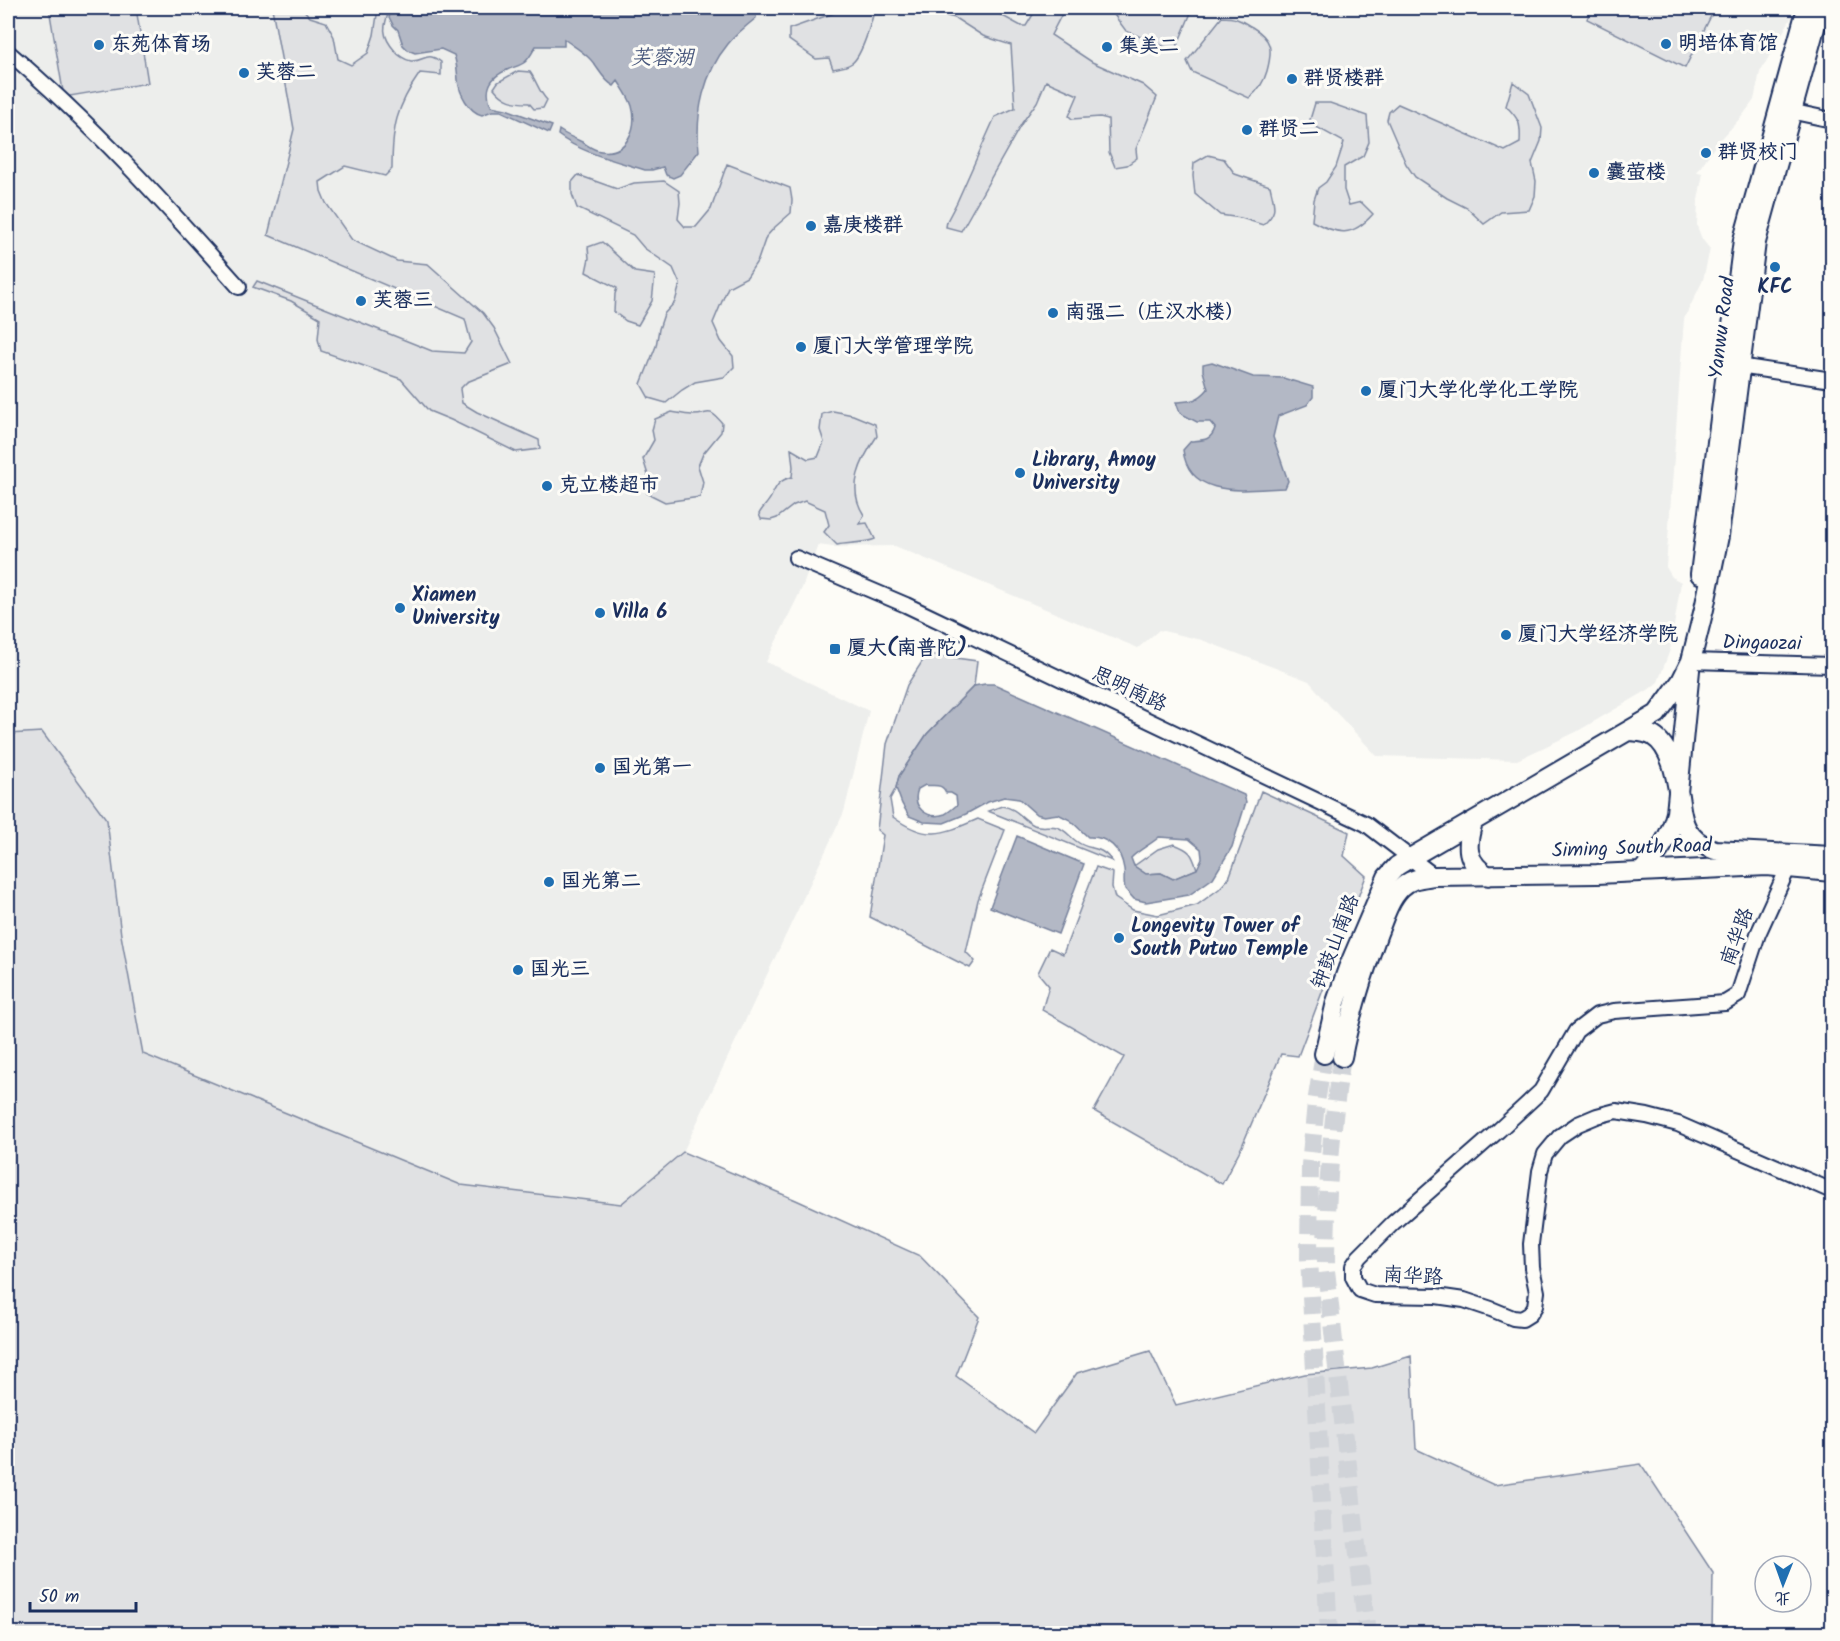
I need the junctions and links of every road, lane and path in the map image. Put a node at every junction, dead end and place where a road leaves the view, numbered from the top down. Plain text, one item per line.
1 (1811, 8) edge
2 (1828, 8) edge
3 (8, 52) edge
4 (1786, 110) junction
5 (1833, 120) edge
6 (239, 287) dead end
7 (1734, 365) junction
8 (1833, 380) edge
9 (796, 558) dead end
10 (1690, 662) junction
11 (1833, 664) edge
12 (1631, 731) junction
13 (1678, 791) junction
14 (1473, 822) junction
15 (1833, 856) edge
16 (1410, 858) junction
17 (1788, 868) junction
18 (1642, 871) junction
19 (1833, 872) edge
20 (1434, 876) junction
21 (1488, 876) junction
22 (1832, 1191) edge

1 - 4 main road, Yanwu Road
2 - 4 main road, Yanwu Road
3 - 6 street
4 - 5 street
4 - 7 main road, Yanwu Road
7 - 8 street
7 - 10 main road, Yanwu Road
9 - 16 street, 思明南路
10 - 11 street, Dingaozai
10 - 12 main road, 钟鼓山南路
10 - 13 main road, Yanwu Road
12 - 13 main road
12 - 14 main road, 钟鼓山南路
13 - 15 main road, Siming South Road
13 - 18 main road, Yanwu Road
14 - 16 main road, 钟鼓山南路
14 - 21 main road
16 - 20 street, 思明南路
16 - 20 main road, 钟鼓山南路
17 - 18 main road, Siming South Road
17 - 19 main road, Siming South Road
17 - 22 street, 南华路
18 - 21 main road, Siming South Road
20 - 21 main road, Siming South Road

